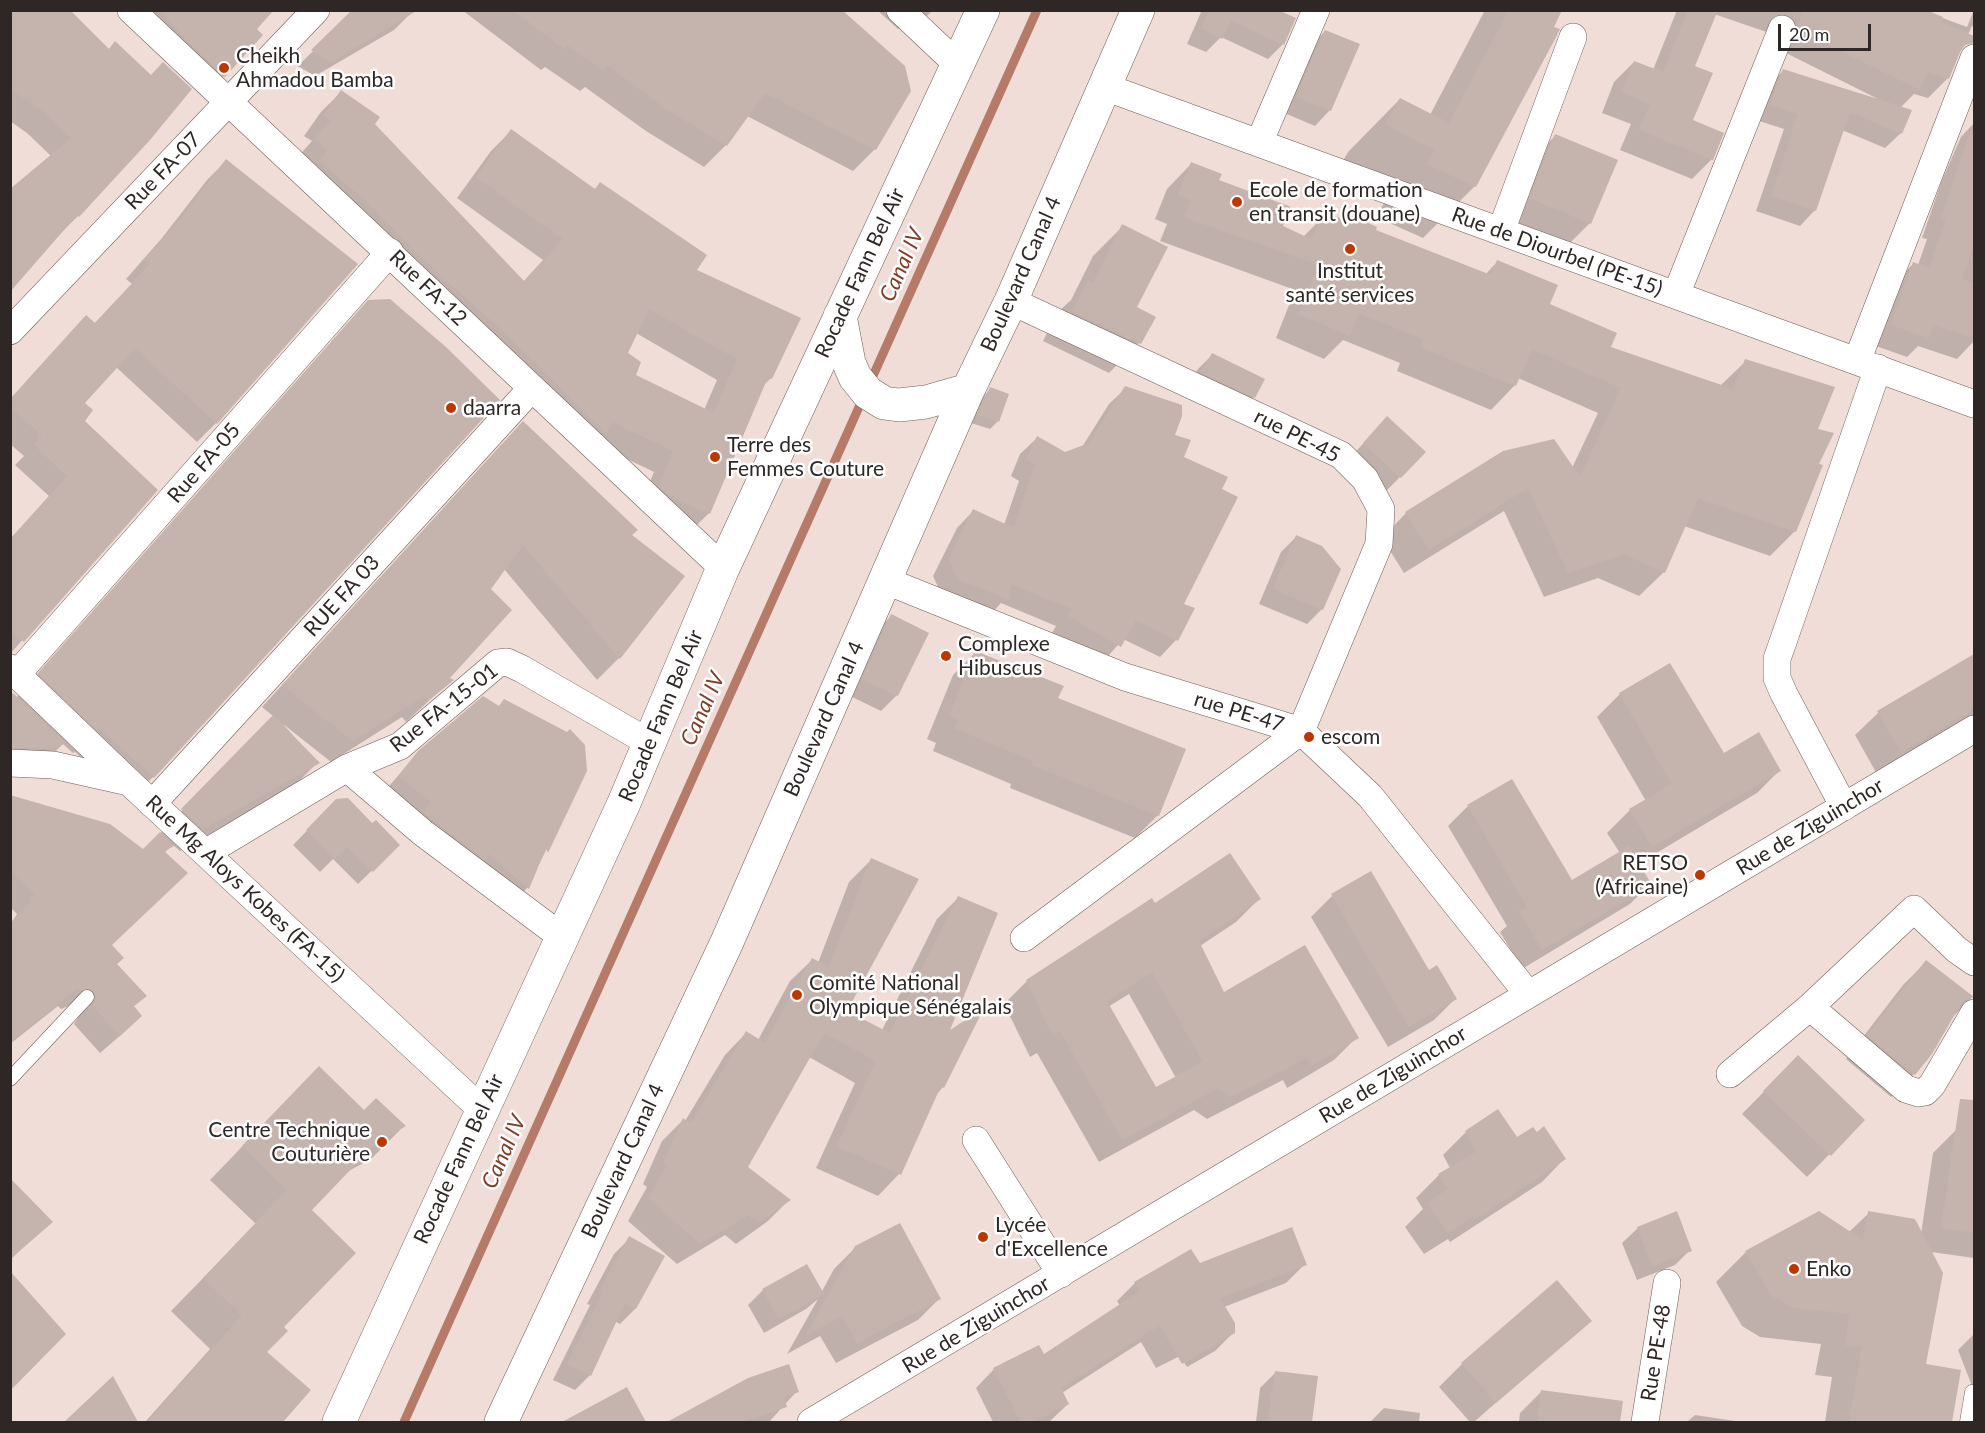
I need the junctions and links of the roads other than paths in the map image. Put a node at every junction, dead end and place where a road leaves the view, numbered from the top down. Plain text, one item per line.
1 (131, 10) edge
2 (316, 10) edge
3 (900, 10) edge
4 (983, 10) edge
5 (1138, 10) edge
6 (1316, 10) edge
7 (1782, 28) dead end
8 (1573, 37) dead end
9 (1974, 58) edge
10 (956, 63) junction
11 (1105, 87) junction
12 (229, 102) junction
13 (1259, 143) junction
14 (1501, 231) junction
15 (390, 252) junction
16 (1676, 295) junction
17 (1011, 302) junction
18 (840, 316) junction
19 (10, 331) edge
20 (1867, 364) junction
21 (532, 388) junction
22 (968, 390) junction
23 (1974, 403) edge
24 (723, 568) junction
25 (884, 580) junction
26 (14, 671) edge
27 (1974, 729) edge
28 (1301, 731) junction
29 (650, 743) junction
30 (10, 763) edge
31 (347, 768) junction
32 (129, 782) junction
33 (152, 804) junction
34 (1844, 807) junction
35 (207, 852) junction
36 (562, 937) junction
37 (1024, 938) dead end
38 (1974, 962) edge
39 (1528, 994) junction
40 (87, 997) dead end
41 (1810, 1007) junction
42 (1974, 1013) edge
43 (1730, 1074) dead end
44 (10, 1079) edge
45 (481, 1109) junction
46 (976, 1140) dead end
47 (1061, 1274) junction
48 (1667, 1283) dead end
49 (1972, 1392) dead end
50 (339, 1422) edge
51 (501, 1422) edge
52 (811, 1422) edge
53 (1645, 1422) edge
54 (1967, 1422) edge

1 - 12 street, Rue FA-12
2 - 12 street, Rue FA-07
3 - 10 street
4 - 10 main road, Rocade Fann Bel Air
5 - 11 main road, Boulevard Canal 4
6 - 13 street
7 - 16 street
8 - 14 street
9 - 20 street
10 - 18 main road, Rocade Fann Bel Air
11 - 13 street, Rue de Diourbel (PE-15)
11 - 17 main road, Boulevard Canal 4
12 - 15 street, Rue FA-12
12 - 19 street, Rue FA-07
13 - 14 street, Rue de Diourbel (PE-15)
14 - 16 street, Rue de Diourbel (PE-15)
15 - 21 street, Rue FA-12
15 - 26 street, Rue FA-05
16 - 20 street, Rue de Diourbel (PE-15)
17 - 22 main road, Boulevard Canal 4
17 - 28 street, rue PE-45
18 - 22 main road
18 - 24 main road, Rocade Fann Bel Air
20 - 23 street, Rue de Diourbel (PE-15)
20 - 34 street
21 - 24 street, Rue FA-12
21 - 33 street, RUE FA 03
22 - 25 main road, Boulevard Canal 4
24 - 29 main road, Rocade Fann Bel Air
25 - 28 street, rue PE-47
25 - 51 main road, Boulevard Canal 4
26 - 32 street, Rue Mg Aloys Kobes (FA-15)
27 - 34 street, Rue de Ziguinchor
28 - 37 street
28 - 39 street, rue PE-47
29 - 31 street, Rue FA-15-01
29 - 36 main road, Rocade Fann Bel Air
30 - 32 street
31 - 35 street, Rue FA-15-01
31 - 36 street
32 - 33 street, Rue Mg Aloys Kobes (FA-15)
33 - 35 street, Rue Mg Aloys Kobes (FA-15)
34 - 39 street, Rue de Ziguinchor
35 - 45 street, Rue Mg Aloys Kobes (FA-15)
36 - 45 main road, Rocade Fann Bel Air
38 - 41 street
39 - 47 street, Rue de Ziguinchor
40 - 44 lane
41 - 42 street
41 - 43 street
45 - 50 main road, Rocade Fann Bel Air
46 - 47 street
47 - 52 street, Rue de Ziguinchor
48 - 53 street, Rue PE-48
49 - 54 lane

